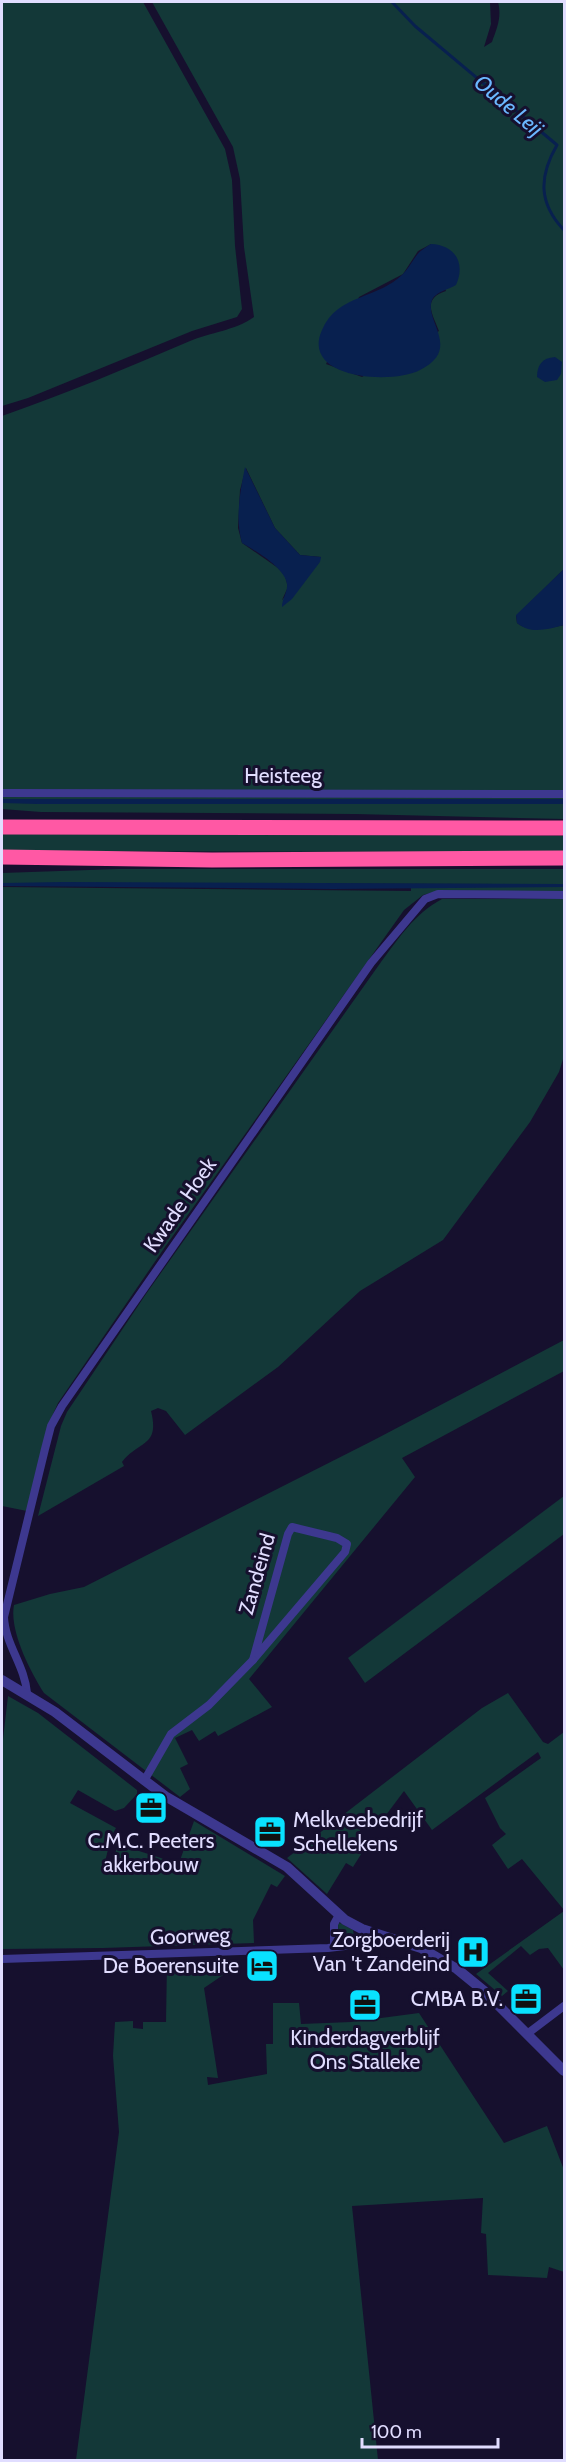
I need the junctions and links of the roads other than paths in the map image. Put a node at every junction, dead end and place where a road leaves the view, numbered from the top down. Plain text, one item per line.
1 (2, 793) edge
2 (564, 794) edge
3 (2, 827) edge
4 (564, 828) edge
5 (2, 857) edge
6 (564, 858) edge
7 (564, 895) edge
8 (253, 1660) junction
9 (2, 1680) edge
10 (27, 1693) junction
11 (144, 1781) junction
12 (339, 1915) junction
13 (376, 1934) junction
14 (334, 1947) junction
15 (2, 1959) edge
16 (564, 2006) edge
17 (527, 2034) junction
18 (564, 2071) edge

1 - 2 street, Heisteeg
3 - 4 highway
5 - 6 highway
7 - 10 street, Kwade Hoek
8 - 8 street, Zandeind
8 - 11 street, Zandeind
9 - 10 street
10 - 11 street
11 - 12 street
12 - 13 street
12 - 14 street
13 - 14 street, Goorweg
13 - 17 street
14 - 15 street, Goorweg
16 - 17 street
17 - 18 street

